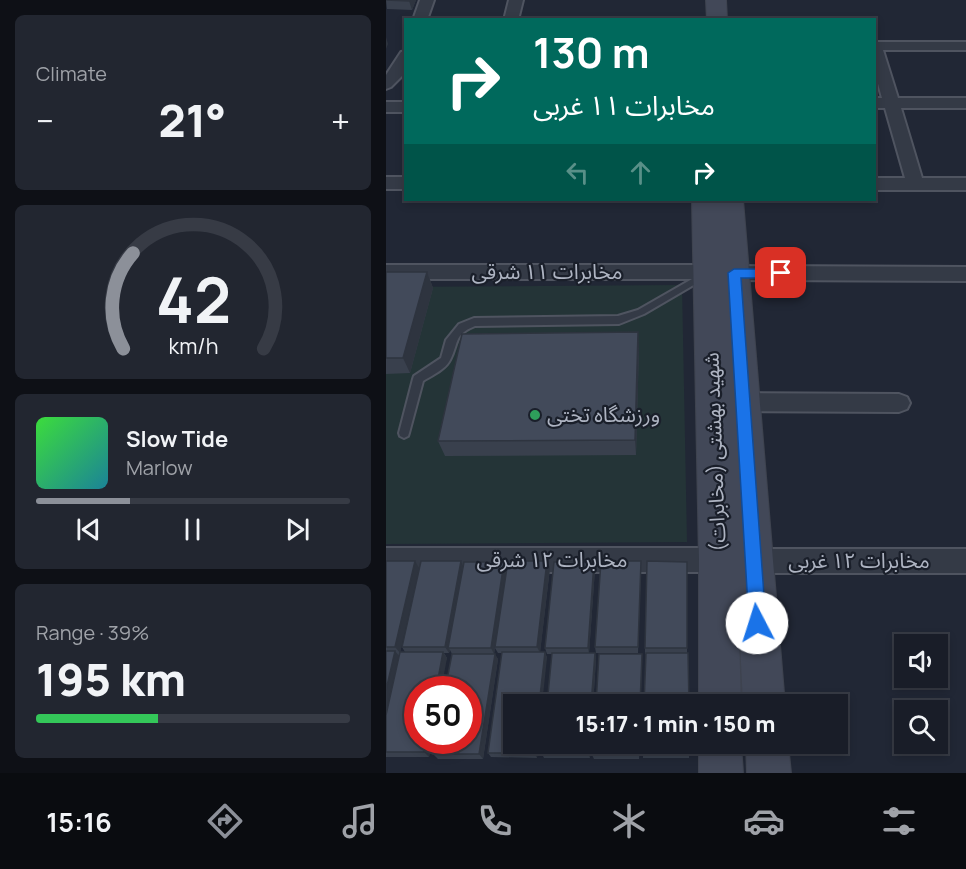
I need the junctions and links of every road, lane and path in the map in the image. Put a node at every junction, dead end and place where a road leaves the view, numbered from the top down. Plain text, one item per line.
1 (427, 0) edge
2 (516, 0) edge
3 (421, 18) edge
4 (512, 18) edge
5 (876, 46) edge
6 (966, 46) edge
7 (876, 53) edge
8 (404, 59) edge
9 (386, 84) edge
10 (386, 96) edge
11 (404, 96) edge
12 (883, 103) edge
13 (966, 103) edge
14 (386, 107) edge
15 (404, 107) edge
16 (386, 183) edge
17 (404, 183) edge
18 (876, 184) edge
19 (915, 184) junction
20 (966, 184) edge
21 (705, 201) edge
22 (730, 201) edge
23 (386, 272) edge
24 (721, 273) junction
25 (966, 274) edge
26 (728, 402) junction
27 (899, 403) dead end
28 (404, 433) dead end
29 (386, 560) edge
30 (718, 560) junction
31 (752, 561) junction
32 (966, 561) edge
33 (720, 694) edge
34 (763, 694) edge
35 (720, 754) edge
36 (768, 754) edge
37 (721, 773) edge
38 (769, 773) edge

1 - 3 street
2 - 4 street
5 - 6 street
7 - 12 street
8 - 9 street
10 - 11 street
12 - 13 street
12 - 19 street
14 - 15 street
16 - 17 street
18 - 19 street
19 - 20 street
21 - 24 main road, شهید بهشتی (مخابرات)
22 - 24 main road, شهید بهشتی (مخابرات)
23 - 24 street, مخابرات ۱۱ شرقی
24 - 25 street, مخابرات ۱۱ شرقی
24 - 26 main road, شهید بهشتی (مخابرات)
24 - 28 lane
26 - 27 street
26 - 30 main road, شهید بهشتی (مخابرات)
26 - 31 main road, شهید بهشتی (مخابرات)
29 - 30 street, مخابرات ۱۲ شرقی
30 - 33 main road, شهید بهشتی (مخابرات)
31 - 32 street, مخابرات ۱۲ غربی
31 - 34 main road, شهید بهشتی (مخابرات)
35 - 37 main road
36 - 38 main road

